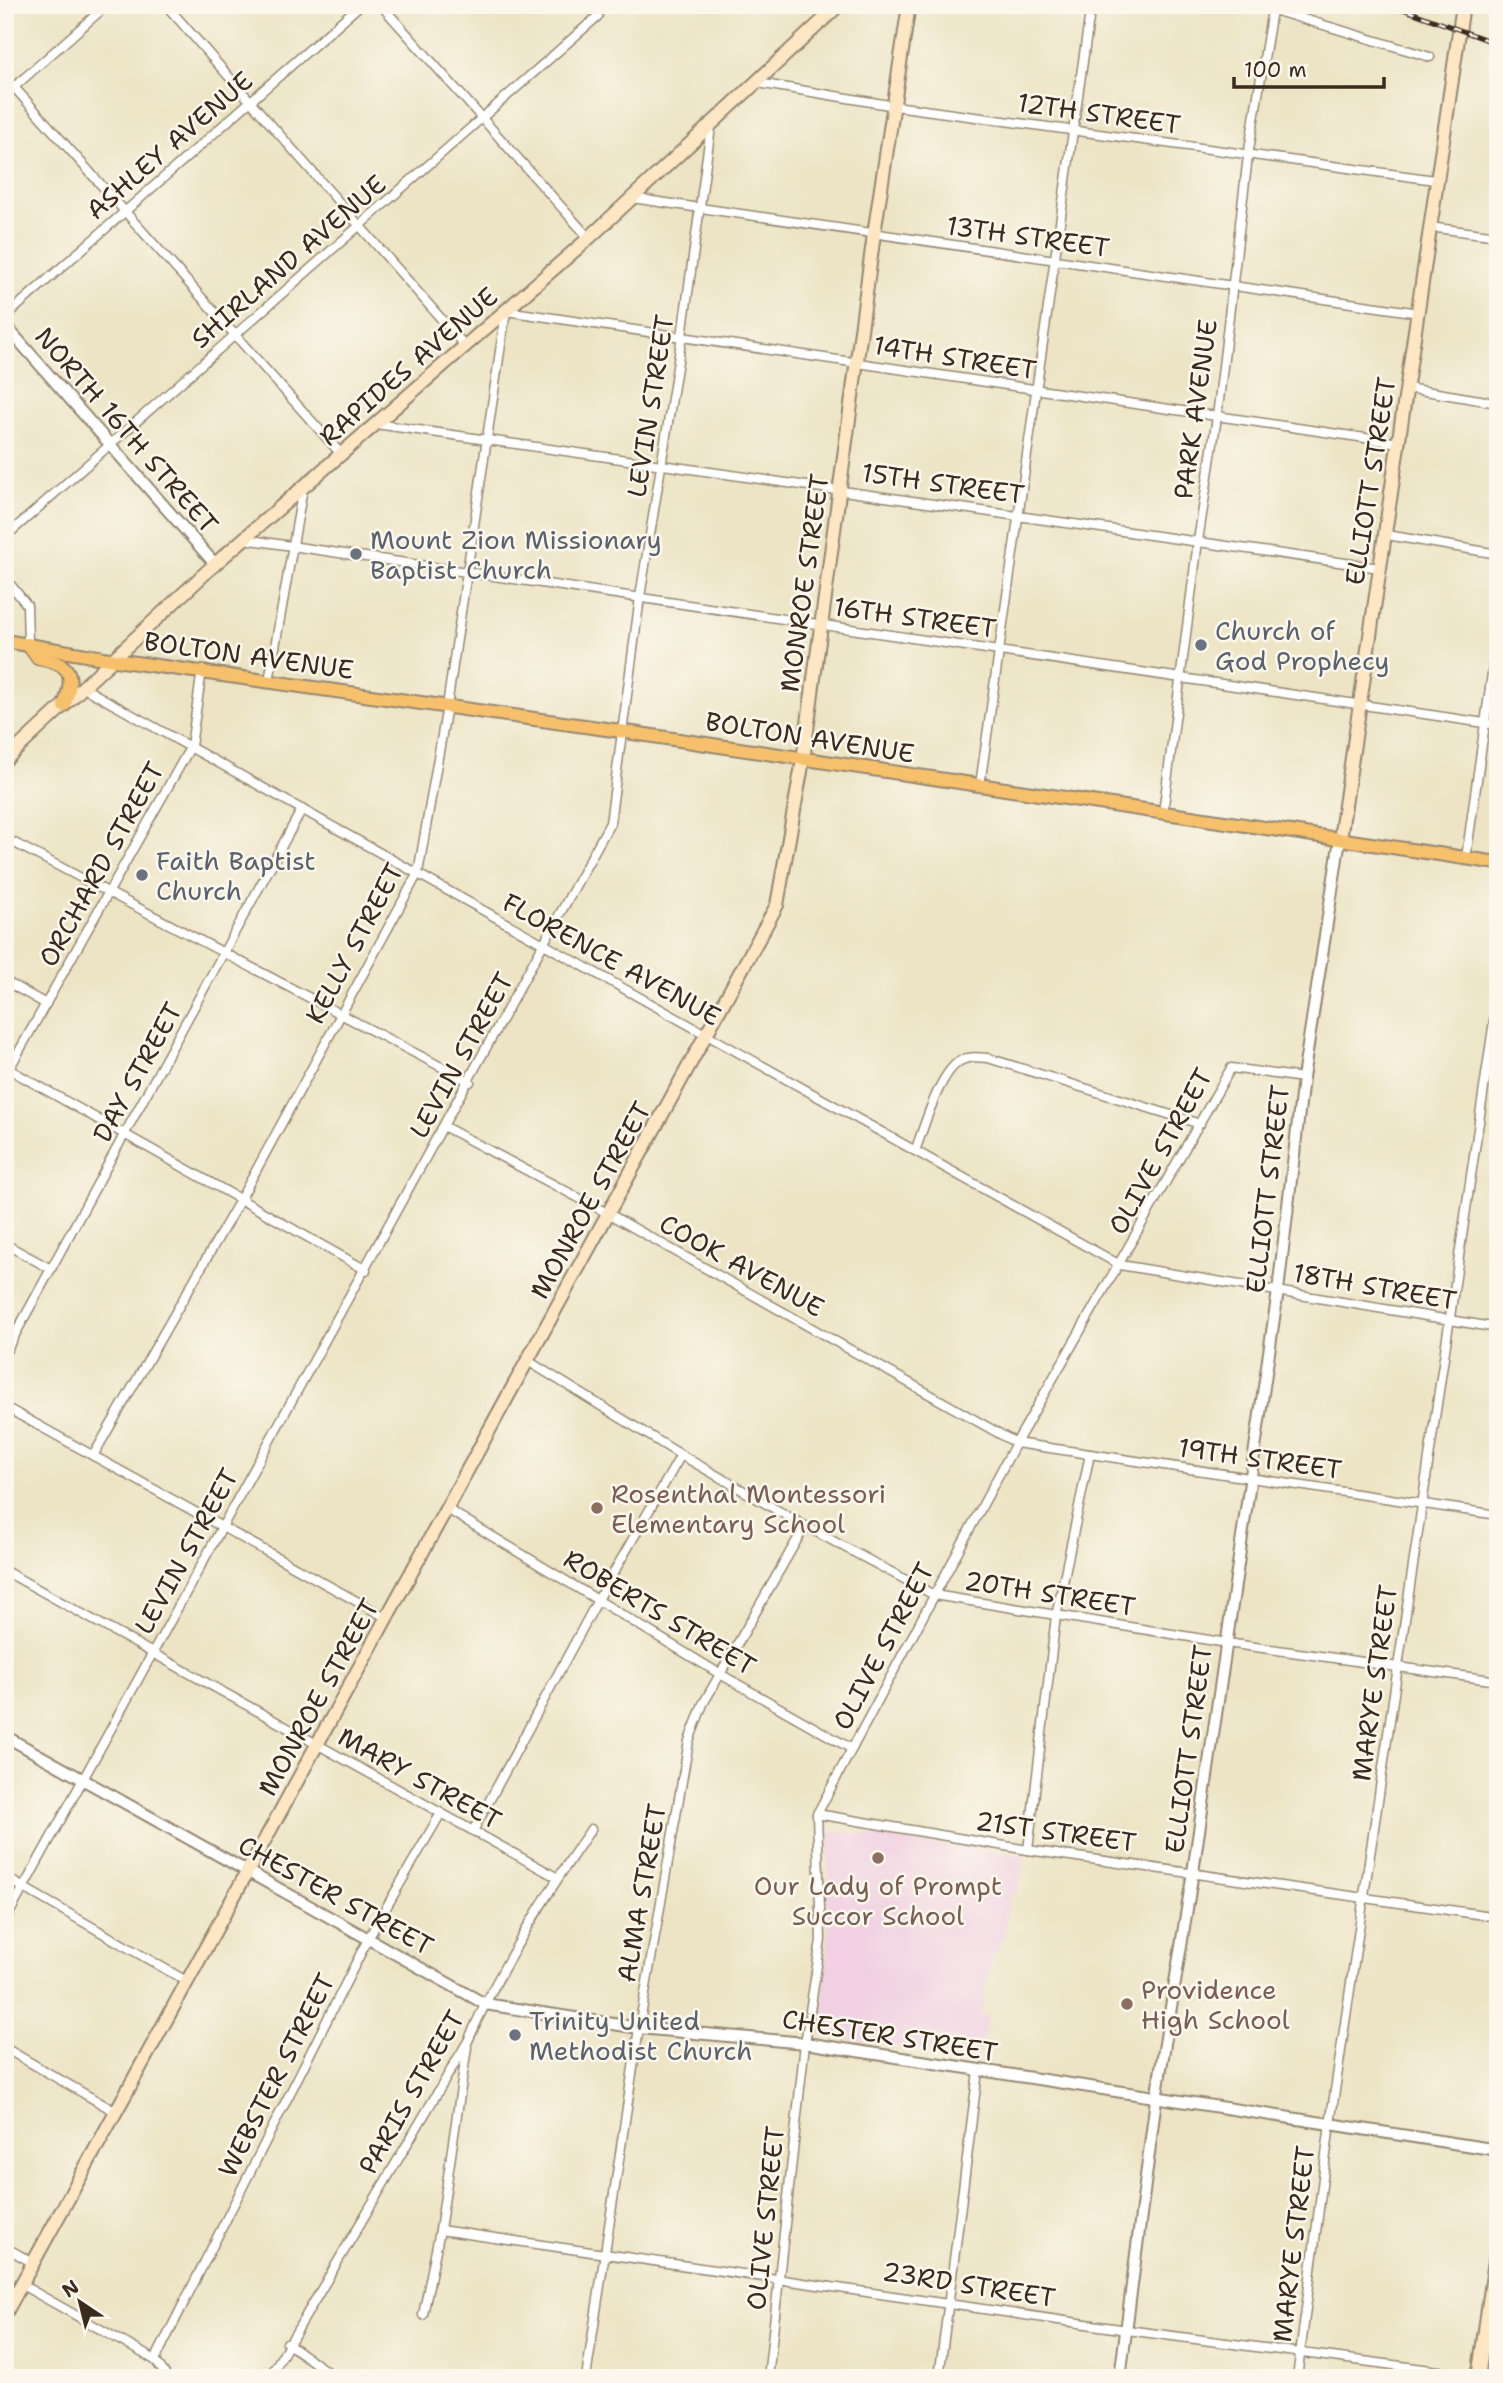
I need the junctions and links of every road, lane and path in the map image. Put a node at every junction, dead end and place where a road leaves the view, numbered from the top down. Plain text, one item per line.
1 (107, 5) edge
2 (166, 5) edge
3 (360, 5) edge
4 (381, 5) edge
5 (909, 5) edge
6 (1091, 5) edge
7 (1257, 5) edge
8 (1462, 5) edge
9 (837, 6) edge
10 (1272, 10) junction
11 (598, 16) dead end
12 (1430, 57) dead end
13 (5, 77) edge
14 (758, 83) junction
15 (14, 87) junction
16 (5, 94) edge
17 (251, 102) junction
18 (895, 106) junction
19 (482, 119) junction
20 (711, 127) junction
21 (1074, 131) junction
22 (1248, 156) junction
23 (1435, 180) junction
24 (632, 198) junction
25 (700, 208) junction
26 (125, 211) junction
27 (360, 226) junction
28 (1429, 227) junction
29 (874, 234) junction
30 (1498, 236) edge
31 (589, 238) junction
32 (1055, 261) junction
33 (1233, 287) junction
34 (506, 312) junction
35 (1419, 313) junction
36 (5, 317) edge
37 (5, 326) edge
38 (235, 335) junction
39 (682, 336) junction
40 (465, 346) junction
41 (858, 363) junction
42 (1407, 388) junction
43 (1035, 390) junction
44 (1498, 402) edge
45 (1217, 418) junction
46 (376, 424) junction
47 (486, 438) junction
48 (1399, 443) junction
49 (110, 445) junction
50 (341, 454) junction
51 (663, 464) junction
52 (303, 488) junction
53 (840, 489) junction
54 (1018, 515) junction
55 (1387, 535) junction
56 (5, 537) edge
57 (243, 539) junction
58 (1198, 541) junction
59 (292, 545) junction
60 (1498, 554) edge
61 (215, 564) junction
62 (1380, 568) junction
63 (466, 571) junction
64 (5, 578) edge
65 (640, 597) junction
66 (821, 624) junction
67 (1498, 631) edge
68 (5, 640) edge
69 (28, 643) junction
70 (1001, 651) junction
71 (114, 660) junction
72 (202, 670) junction
73 (1181, 678) junction
74 (269, 681) junction
75 (84, 688) junction
76 (1360, 704) junction
77 (64, 706) junction
78 (447, 706) junction
79 (1485, 723) junction
80 (1498, 725) edge
81 (621, 731) junction
82 (191, 746) junction
83 (5, 760) edge
84 (803, 760) junction
85 (980, 785) junction
86 (302, 809) junction
87 (1163, 813) junction
88 (5, 838) edge
89 (1340, 839) junction
90 (1466, 858) junction
91 (1498, 863) edge
92 (418, 873) junction
93 (110, 892) junction
94 (544, 947) junction
95 (226, 953) junction
96 (5, 981) edge
97 (1498, 994) edge
98 (46, 1004) junction
99 (340, 1014) junction
100 (706, 1036) junction
101 (7, 1068) edge
102 (1303, 1078) junction
103 (470, 1082) junction
104 (1200, 1124) junction
105 (444, 1127) junction
106 (125, 1136) junction
107 (915, 1151) junction
108 (240, 1200) junction
109 (609, 1214) junction
110 (5, 1244) edge
111 (1121, 1265) junction
112 (51, 1269) junction
113 (366, 1270) junction
114 (1278, 1291) junction
115 (1450, 1320) junction
116 (1498, 1328) edge
117 (5, 1353) edge
118 (528, 1361) junction
119 (5, 1407) edge
120 (1016, 1443) junction
121 (1090, 1454) junction
122 (681, 1455) junction
123 (93, 1456) junction
124 (1251, 1478) junction
125 (1420, 1503) junction
126 (447, 1509) junction
127 (1498, 1515) edge
128 (805, 1526) junction
129 (223, 1527) junction
130 (5, 1572) edge
131 (934, 1595) junction
132 (599, 1598) junction
133 (1056, 1616) junction
134 (387, 1618) junction
135 (1227, 1643) junction
136 (153, 1653) junction
137 (1397, 1667) junction
138 (720, 1674) junction
139 (1498, 1681) edge
140 (5, 1736) edge
141 (318, 1745) junction
142 (852, 1749) junction
143 (83, 1779) junction
144 (441, 1813) junction
145 (817, 1814) junction
146 (591, 1829) dead end
147 (473, 1831) junction
148 (1028, 1850) junction
149 (248, 1872) junction
150 (1193, 1872) junction
151 (5, 1877) edge
152 (558, 1878) junction
153 (24, 1887) junction
154 (1364, 1896) junction
155 (1498, 1917) edge
156 (5, 1921) edge
157 (369, 1939) junction
158 (188, 1982) junction
159 (485, 2004) junction
160 (639, 2028) junction
161 (468, 2041) junction
162 (805, 2043) junction
163 (5, 2048) edge
164 (978, 2071) junction
165 (1156, 2099) junction
166 (116, 2112) junction
167 (1330, 2124) junction
168 (1498, 2150) edge
169 (440, 2230) junction
170 (1498, 2239) edge
171 (5, 2246) edge
172 (604, 2252) junction
173 (33, 2263) junction
174 (779, 2278) junction
175 (22, 2285) junction
176 (949, 2302) junction
177 (5, 2315) edge
178 (422, 2315) dead end
179 (1127, 2330) junction
180 (287, 2343) junction
181 (1301, 2350) junction
182 (155, 2360) junction
183 (1478, 2376) edge
184 (167, 2378) edge
185 (269, 2378) edge
186 (337, 2378) edge
187 (586, 2378) edge
188 (768, 2378) edge
189 (939, 2378) edge
190 (1120, 2378) edge
191 (1297, 2378) edge
192 (1492, 2378) edge

1 - 15 street
2 - 17 street
3 - 17 street, ASHLEY AVENUE
4 - 19 street
5 - 18 main road, MONROE STREET
6 - 21 street
7 - 10 street
8 - 23 main road, ELLIOTT STREET
9 - 14 main road, RAPIDES AVENUE
10 - 12 street
10 - 22 street, PARK AVENUE
11 - 19 street, SHIRLAND AVENUE
13 - 15 street
14 - 18 street, 12TH STREET
14 - 20 main road, RAPIDES AVENUE
15 - 16 street
15 - 26 street
17 - 26 street, ASHLEY AVENUE
17 - 27 street
18 - 21 street, 12TH STREET
18 - 29 main road, MONROE STREET
19 - 27 street, SHIRLAND AVENUE
19 - 31 street
20 - 24 main road, RAPIDES AVENUE
20 - 25 street, LEVIN STREET
21 - 22 street, 12TH STREET
21 - 32 street
22 - 23 street, 12TH STREET
22 - 33 street, PARK AVENUE
23 - 28 main road, ELLIOTT STREET
24 - 25 street, 13TH STREET
24 - 31 main road, RAPIDES AVENUE
25 - 29 street, 13TH STREET
25 - 39 street, LEVIN STREET
26 - 36 street, ASHLEY AVENUE
26 - 38 street
27 - 38 street, SHIRLAND AVENUE
27 - 40 street
28 - 30 street
28 - 35 main road, ELLIOTT STREET
29 - 32 street, 13TH STREET
29 - 41 main road, MONROE STREET
31 - 34 main road, RAPIDES AVENUE
32 - 33 street, 13TH STREET
32 - 43 street
33 - 35 street, 13TH STREET
33 - 45 street, PARK AVENUE
34 - 39 street, 14TH STREET
34 - 40 main road, RAPIDES AVENUE
34 - 47 street, KELLY STREET
35 - 42 main road, ELLIOTT STREET
37 - 49 street, NORTH 16TH STREET
38 - 49 street, SHIRLAND AVENUE
38 - 50 street
39 - 41 street, 14TH STREET
39 - 51 street, LEVIN STREET
40 - 46 main road, RAPIDES AVENUE
41 - 43 street, 14TH STREET
41 - 53 main road, MONROE STREET
42 - 44 street
42 - 48 main road, ELLIOTT STREET
43 - 45 street, 14TH STREET
43 - 54 street
45 - 48 street, 14TH STREET
45 - 58 street, PARK AVENUE
46 - 47 street, 15TH STREET
46 - 50 main road, RAPIDES AVENUE
47 - 51 street, 15TH STREET
47 - 63 street, KELLY STREET
48 - 55 main road, ELLIOTT STREET
49 - 56 street, SHIRLAND AVENUE
49 - 61 street, NORTH 16TH STREET
50 - 52 main road, RAPIDES AVENUE
51 - 53 street, 15TH STREET
51 - 65 street, LEVIN STREET
52 - 57 main road, RAPIDES AVENUE
52 - 59 street
53 - 54 street, 15TH STREET
53 - 66 main road, MONROE STREET
54 - 58 street, 15TH STREET
54 - 70 street
55 - 60 street
55 - 62 main road, ELLIOTT STREET
57 - 59 street, 16TH STREET
57 - 61 main road, RAPIDES AVENUE
58 - 62 street, 15TH STREET
58 - 73 street, PARK AVENUE
59 - 63 street, 16TH STREET
59 - 74 street
61 - 71 main road, RAPIDES AVENUE
62 - 76 main road, ELLIOTT STREET
63 - 65 street, 16TH STREET
63 - 78 street, KELLY STREET
64 - 69 street
65 - 66 street, 16TH STREET
65 - 81 street, LEVIN STREET
66 - 70 street, 16TH STREET
66 - 84 main road, MONROE STREET
67 - 79 street
68 - 69 main road, BOLTON AVENUE
69 - 71 main road, BOLTON AVENUE
69 - 77 main road
70 - 73 street, 16TH STREET
70 - 85 street
71 - 72 main road, BOLTON AVENUE
71 - 75 main road, RAPIDES AVENUE
72 - 74 main road, BOLTON AVENUE
72 - 82 street, ORCHARD STREET
73 - 76 street, 16TH STREET
73 - 87 street, PARK AVENUE
74 - 78 main road, BOLTON AVENUE
75 - 77 main road, RAPIDES AVENUE
75 - 82 street, FLORENCE AVENUE
76 - 79 street, 16TH STREET
76 - 89 main road, ELLIOTT STREET
77 - 83 main road, RAPIDES AVENUE
78 - 81 main road, BOLTON AVENUE
78 - 92 street, KELLY STREET
79 - 80 street, 16TH STREET
79 - 90 street
81 - 84 main road, BOLTON AVENUE
81 - 94 street, LEVIN STREET
82 - 86 street, FLORENCE AVENUE
82 - 93 street, ORCHARD STREET
84 - 85 main road, BOLTON AVENUE
84 - 100 main road, MONROE STREET
85 - 87 main road, BOLTON AVENUE
86 - 92 street, FLORENCE AVENUE
86 - 95 street, DAY STREET
87 - 89 main road, BOLTON AVENUE
88 - 93 street
89 - 90 main road, BOLTON AVENUE
89 - 102 street, ELLIOTT STREET
90 - 91 main road, BOLTON AVENUE
92 - 94 street, FLORENCE AVENUE
92 - 99 street, KELLY STREET
93 - 95 street
93 - 98 street, ORCHARD STREET
94 - 100 street, FLORENCE AVENUE
94 - 103 street, LEVIN STREET
95 - 99 street
95 - 106 street, DAY STREET
96 - 98 street
97 - 115 street, MARYE STREET
98 - 101 street, ORCHARD STREET
99 - 103 street
99 - 108 street, KELLY STREET
100 - 107 street, FLORENCE AVENUE
100 - 109 main road, MONROE STREET
101 - 106 street
102 - 104 street, OLIVE STREET
102 - 114 street, ELLIOTT STREET
103 - 105 street, LEVIN STREET
104 - 107 street
104 - 111 street, OLIVE STREET
105 - 109 street, COOK AVENUE
105 - 113 street, LEVIN STREET
106 - 108 street
106 - 112 street, DAY STREET
107 - 111 street, FLORENCE AVENUE
108 - 113 street
108 - 123 street, KELLY STREET
109 - 118 main road, MONROE STREET
109 - 120 street, COOK AVENUE
110 - 112 street
111 - 114 street, 18TH STREET
111 - 120 street, OLIVE STREET
112 - 117 street, DAY STREET
113 - 129 street, LEVIN STREET
114 - 115 street, 18TH STREET
114 - 124 street, ELLIOTT STREET
115 - 116 street, 18TH STREET
115 - 125 street, MARYE STREET
118 - 122 street, 20TH STREET
118 - 126 main road, MONROE STREET
119 - 123 street
120 - 121 street, 19TH STREET
120 - 131 street, OLIVE STREET
121 - 124 street, 19TH STREET
121 - 133 street
122 - 128 street, 20TH STREET
122 - 132 street
123 - 129 street
124 - 125 street, 19TH STREET
124 - 135 street, ELLIOTT STREET
125 - 127 street, 19TH STREET
125 - 137 street, MARYE STREET
126 - 132 street, ROBERTS STREET
126 - 134 main road, MONROE STREET
128 - 131 street, 20TH STREET
128 - 138 street, ALMA STREET
129 - 134 street
129 - 136 street, LEVIN STREET
130 - 136 street, MARY STREET
131 - 133 street, 20TH STREET
131 - 142 street, OLIVE STREET
132 - 138 street, ROBERTS STREET
132 - 147 street
133 - 135 street, 20TH STREET
133 - 148 street
134 - 141 main road, MONROE STREET
135 - 137 street, 20TH STREET
135 - 150 street, ELLIOTT STREET
136 - 141 street, MARY STREET
136 - 143 street, LEVIN STREET
137 - 139 street, 20TH STREET
137 - 154 street, MARYE STREET
138 - 142 street, ROBERTS STREET
138 - 160 street, ALMA STREET
140 - 143 street, CHESTER STREET
141 - 144 street, MARY STREET
141 - 149 main road, MONROE STREET
142 - 145 street, OLIVE STREET
143 - 149 street, CHESTER STREET
143 - 153 street, LEVIN STREET
144 - 147 street, MARY STREET
144 - 157 street, WEBSTER STREET
145 - 148 street, 21ST STREET
145 - 162 street, OLIVE STREET
146 - 152 street, PARIS STREET
147 - 152 street, MARY STREET
148 - 150 street, 21ST STREET
149 - 157 street, CHESTER STREET
149 - 158 main road, MONROE STREET
150 - 154 street, 21ST STREET
150 - 165 street, ELLIOTT STREET
151 - 153 street
152 - 159 street, PARIS STREET
153 - 156 street, LEVIN STREET
153 - 158 street
154 - 155 street, 21ST STREET
154 - 167 street, MARYE STREET
157 - 159 street, CHESTER STREET
157 - 182 street, WEBSTER STREET
158 - 166 main road, MONROE STREET
159 - 160 street, CHESTER STREET
159 - 161 street, PARIS STREET
160 - 162 street, CHESTER STREET
160 - 172 street, ALMA STREET
161 - 169 street
161 - 180 street, PARIS STREET
162 - 164 street, CHESTER STREET
162 - 174 street, OLIVE STREET
163 - 166 street
164 - 165 street, CHESTER STREET
164 - 176 street
165 - 167 street, CHESTER STREET
165 - 179 street, ELLIOTT STREET
166 - 173 main road, MONROE STREET
167 - 168 street, CHESTER STREET
167 - 181 street, MARYE STREET
169 - 172 street, 23RD STREET
169 - 178 street
170 - 183 main road
171 - 173 street
172 - 174 street, 23RD STREET
172 - 187 street, ALMA STREET
173 - 175 main road, MONROE STREET
174 - 176 street, 23RD STREET
174 - 188 street, OLIVE STREET
175 - 177 main road, MONROE STREET
175 - 182 street
176 - 179 street, 23RD STREET
176 - 189 street
179 - 181 street, 23RD STREET
179 - 190 street, ELLIOTT STREET
180 - 185 street, PARIS STREET
180 - 186 street
181 - 183 street, 23RD STREET
181 - 191 street, MARYE STREET
182 - 184 street
183 - 192 street, 23RD STREET

